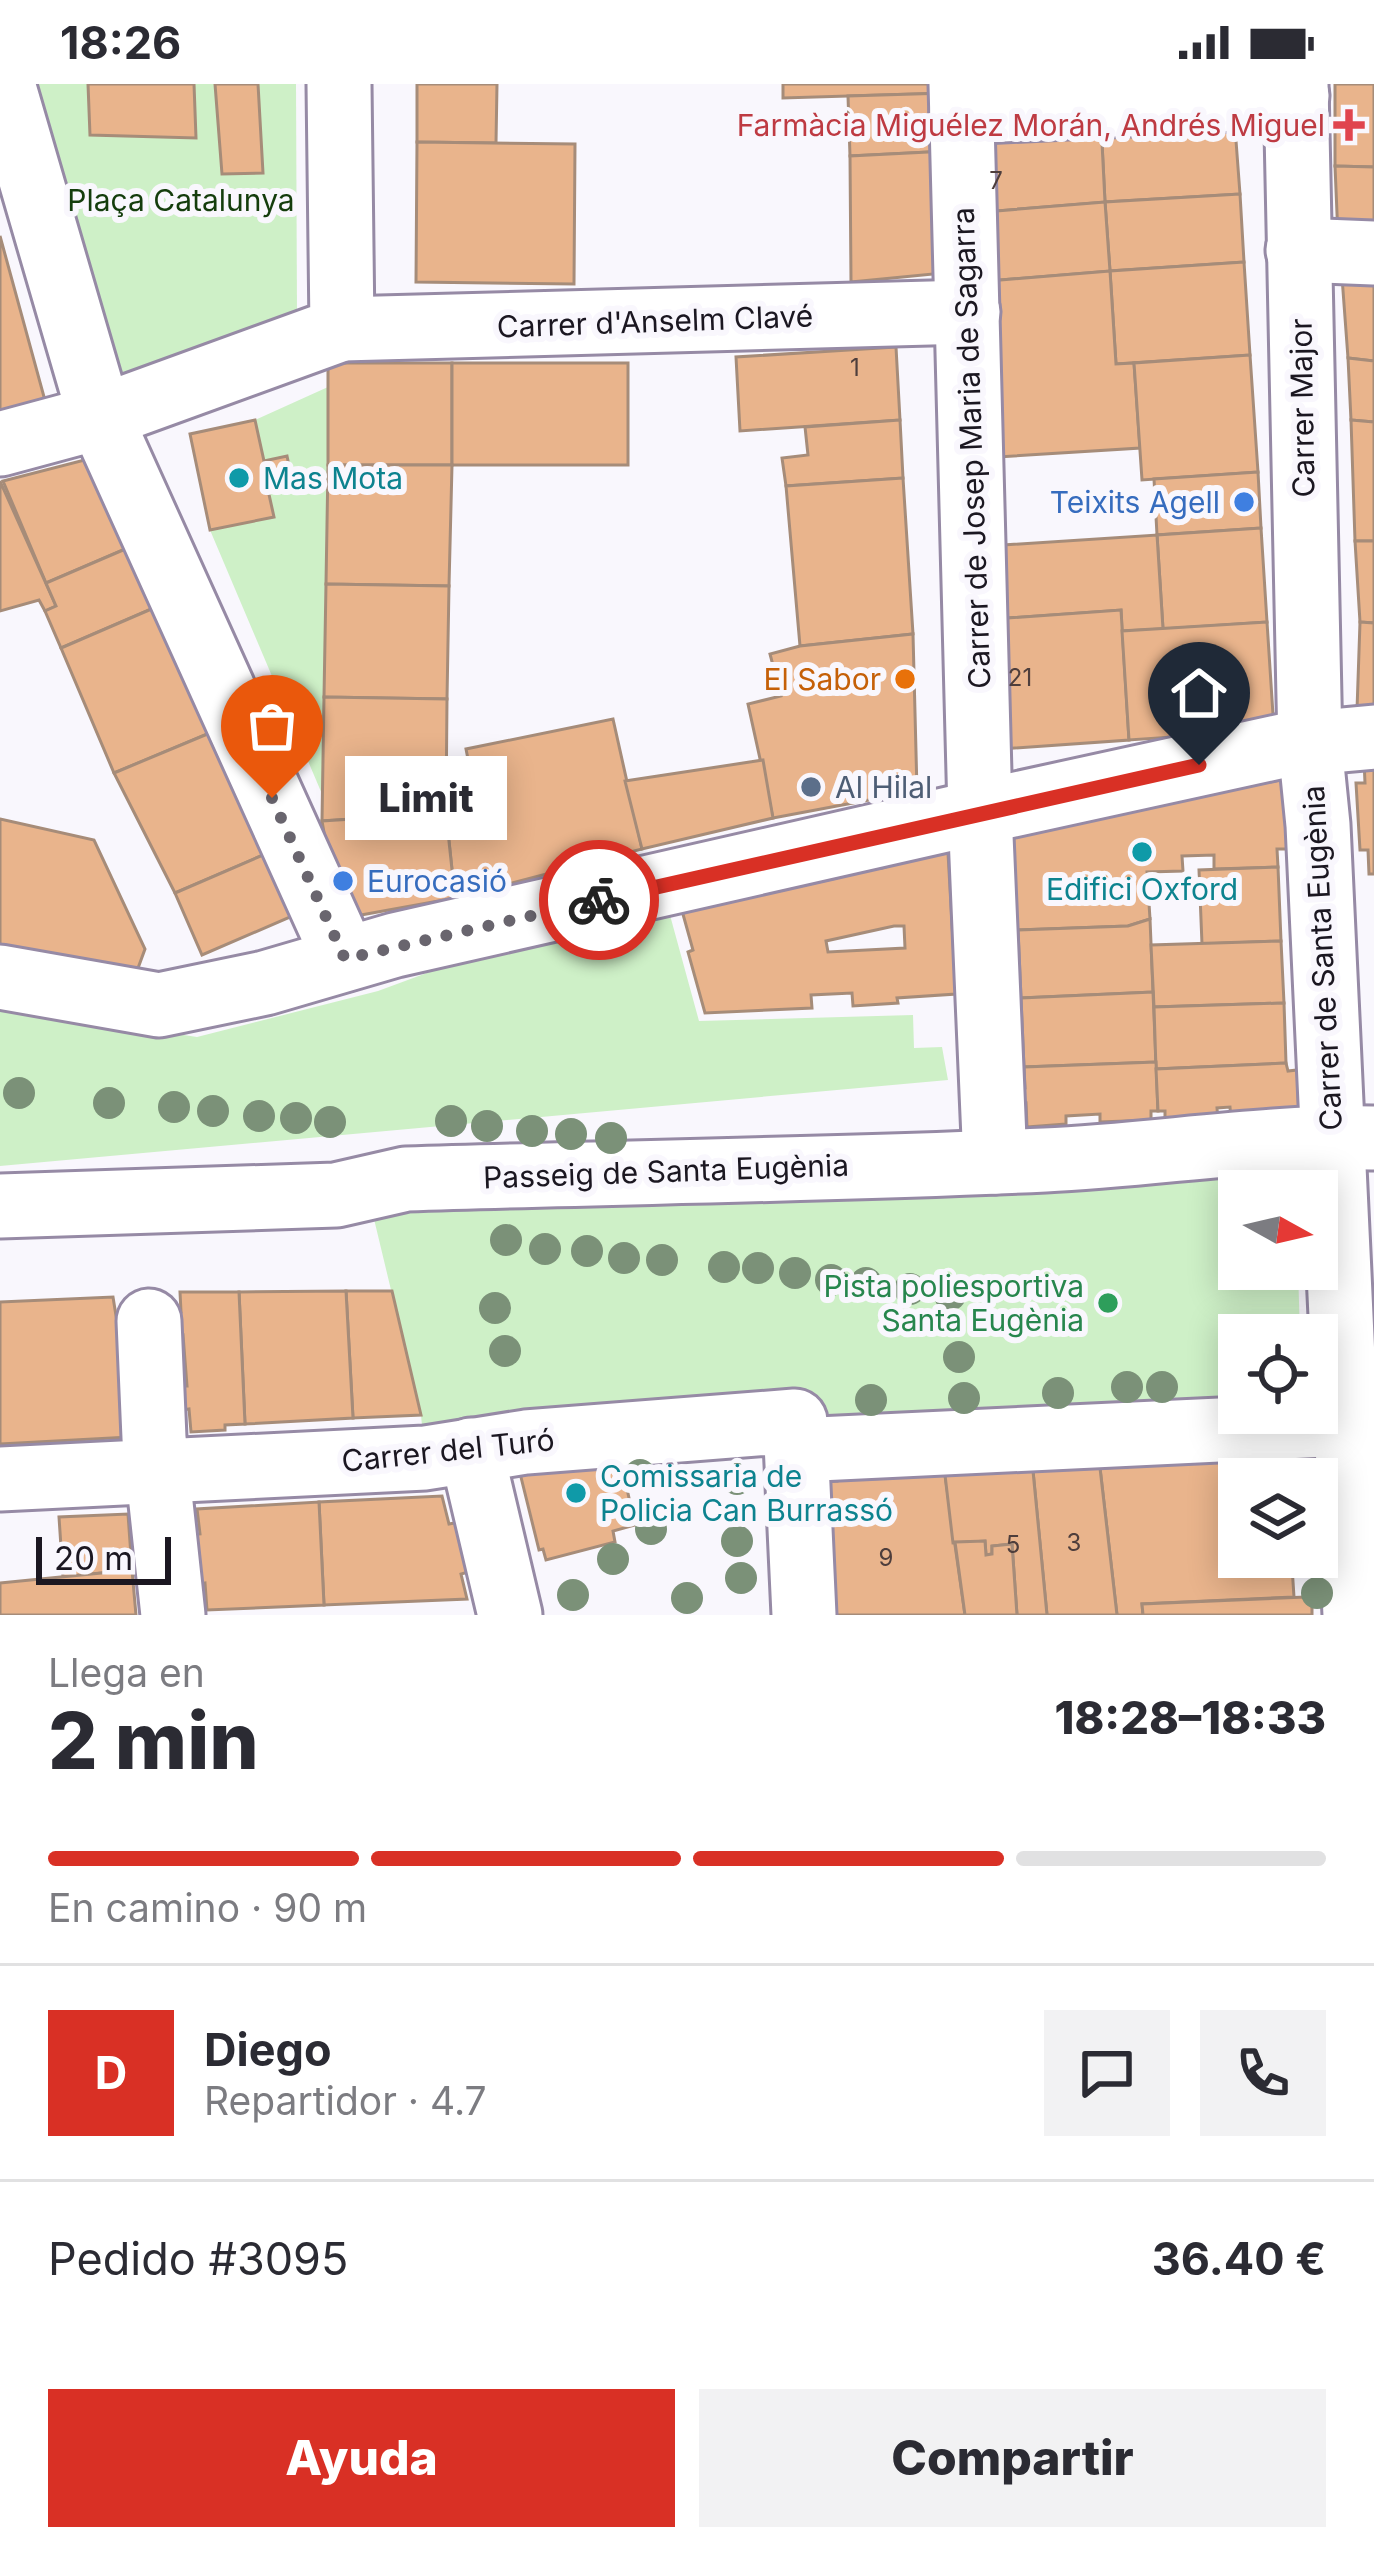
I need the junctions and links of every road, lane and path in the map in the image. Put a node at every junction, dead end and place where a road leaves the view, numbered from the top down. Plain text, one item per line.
1 (3, 84) edge
2 (338, 84) edge
3 (1297, 90) edge
4 (961, 98) edge
5 (1298, 250) junction
6 (1374, 253) edge
7 (968, 313) junction
8 (342, 329) junction
9 (100, 417) junction
10 (0, 444) edge
11 (1374, 737) edge
12 (1310, 738) junction
13 (980, 812) junction
14 (345, 959) junction
15 (0, 976) edge
16 (1353, 1138) edge
17 (995, 1162) junction
18 (0, 1206) edge
19 (149, 1321) dead end
20 (1346, 1424) junction
21 (471, 1450) junction
22 (797, 1450) junction
23 (160, 1470) junction
24 (0, 1479) edge
25 (1362, 1516) edge
26 (173, 1615) edge
27 (510, 1615) edge
28 (804, 1615) edge
29 (1355, 1615) edge

1 - 9 street
2 - 8 street
3 - 4 street
3 - 5 street, Carrer Major
4 - 7 street, Carrer de Josep Maria de Sagarra
5 - 6 street
5 - 12 street, Carrer Major
7 - 8 street, Carrer d'Anselm Clavé
7 - 13 street, Carrer de Josep Maria de Sagarra
8 - 9 street, Carrer d'Anselm Clavé
9 - 10 street, Carrer d'Anselm Clavé
9 - 14 street
11 - 12 street
12 - 13 street
12 - 16 street, Carrer de Santa Eugènia
13 - 14 street
13 - 17 street, Carrer de Josep Maria de Sagarra
14 - 15 street
16 - 17 street, Passeig de Santa Eugènia
16 - 20 street, Carrer de Santa Eugènia
17 - 18 street, Passeig de Santa Eugènia
19 - 23 street
20 - 22 street
20 - 25 street, Carrer de Santa Eugènia
21 - 22 street, Carrer del Turó
21 - 23 street, Carrer del Turó
21 - 27 street
22 - 28 street
23 - 24 street, Carrer del Turó
23 - 26 street
25 - 29 street, Carrer de Santa Eugènia

